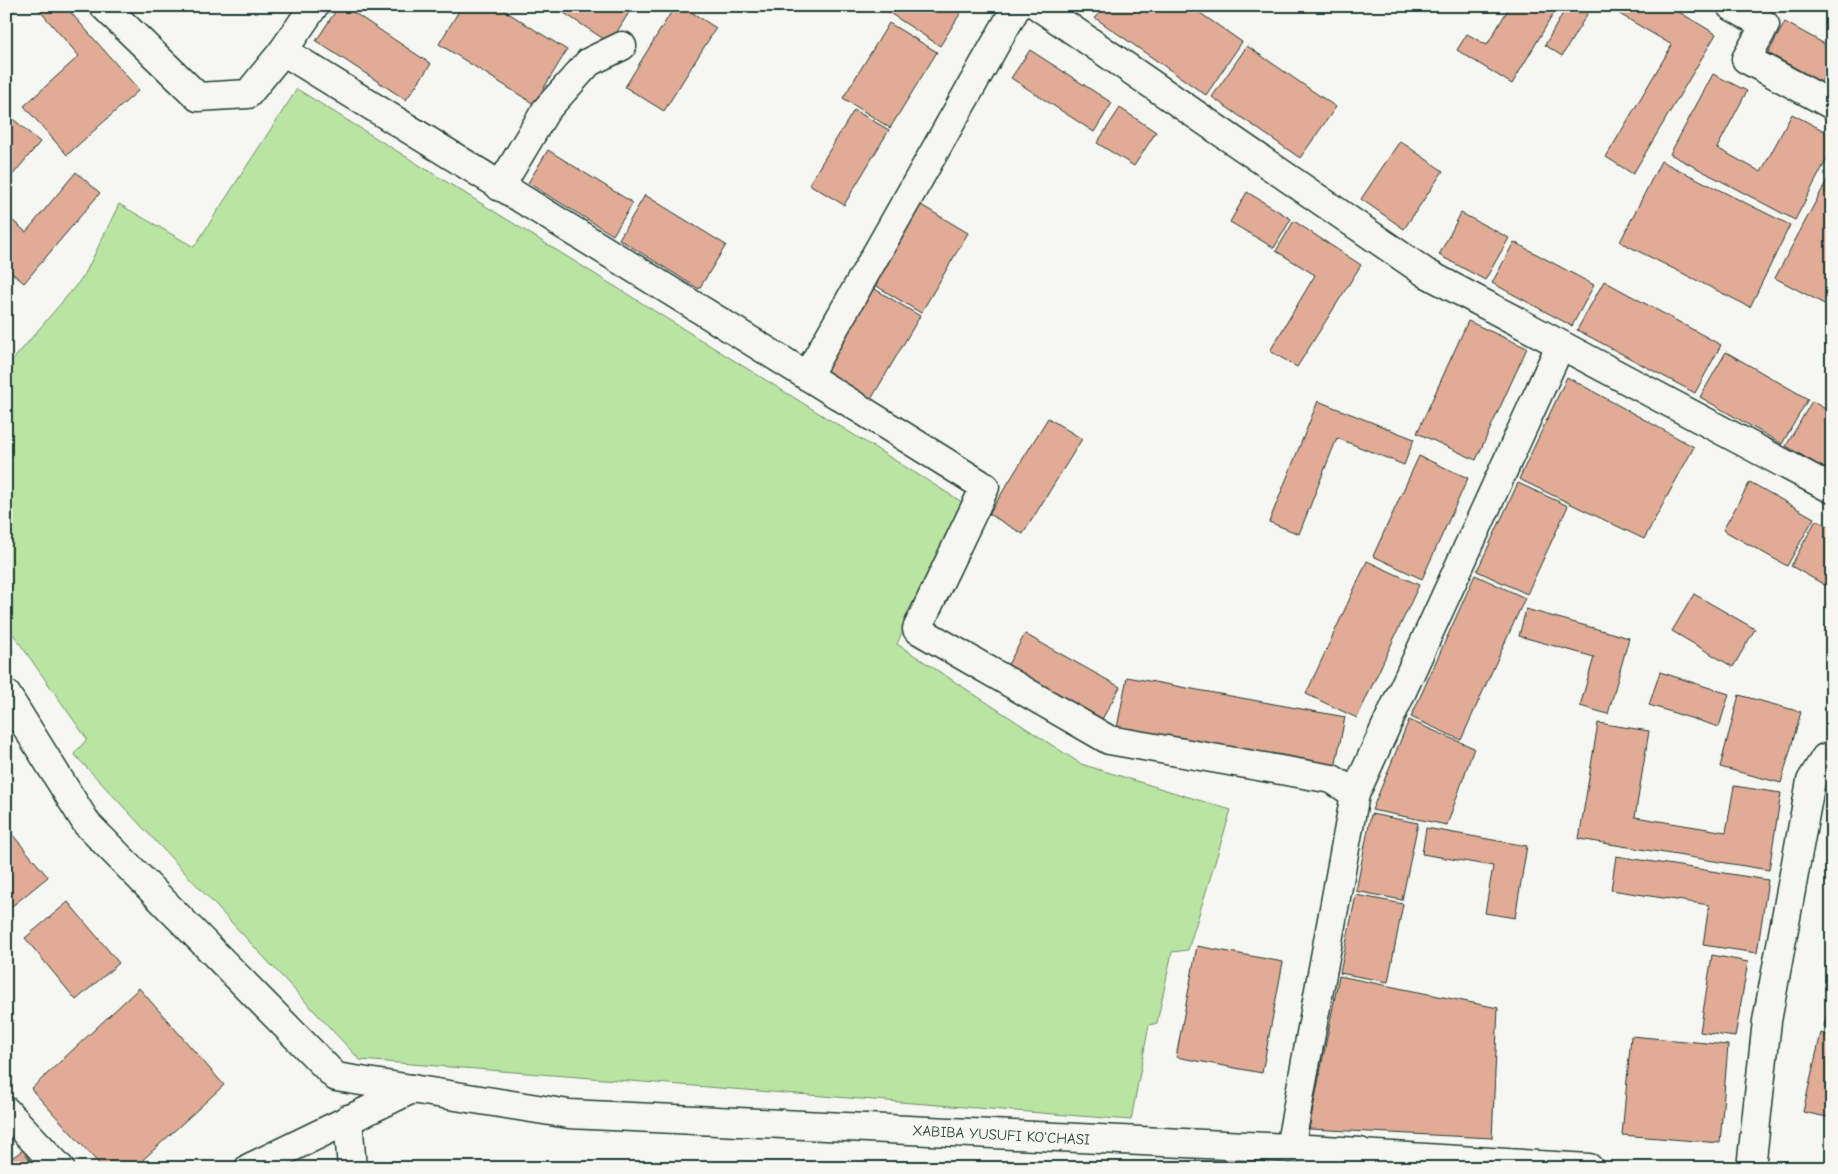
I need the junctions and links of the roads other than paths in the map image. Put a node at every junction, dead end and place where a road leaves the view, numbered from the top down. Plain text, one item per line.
1 (104, 6) edge
2 (314, 6) edge
3 (1017, 6) edge
4 (1038, 6) edge
5 (1731, 6) edge
6 (622, 46) dead end
7 (283, 51) junction
8 (1832, 105) edge
9 (500, 187) junction
10 (1560, 346) junction
11 (807, 376) junction
12 (1832, 489) edge
13 (6, 694) edge
14 (1832, 756) edge
15 (1355, 794) junction
16 (412, 1089) junction
17 (6, 1111) edge
18 (348, 1119) junction
19 (1290, 1148) junction
20 (1359, 1161) edge
21 (60, 1168) edge
22 (248, 1168) edge
23 (352, 1168) edge
24 (1589, 1168) edge
25 (1751, 1168) edge

1 - 7 street
2 - 7 street
3 - 11 street
4 - 10 street
5 - 8 street
6 - 9 street
7 - 9 street
9 - 11 street
10 - 12 street
10 - 15 street
11 - 15 street
13 - 16 street, XABIBA YUSUFI KO'CHASI
14 - 25 street
15 - 19 street
16 - 18 street
16 - 19 street, XABIBA YUSUFI KO'CHASI
17 - 21 street
18 - 22 street
18 - 23 street
19 - 20 street, XABIBA YUSUFI KO'CHASI
20 - 24 street, XABIBA YUSUFI KO'CHASI

